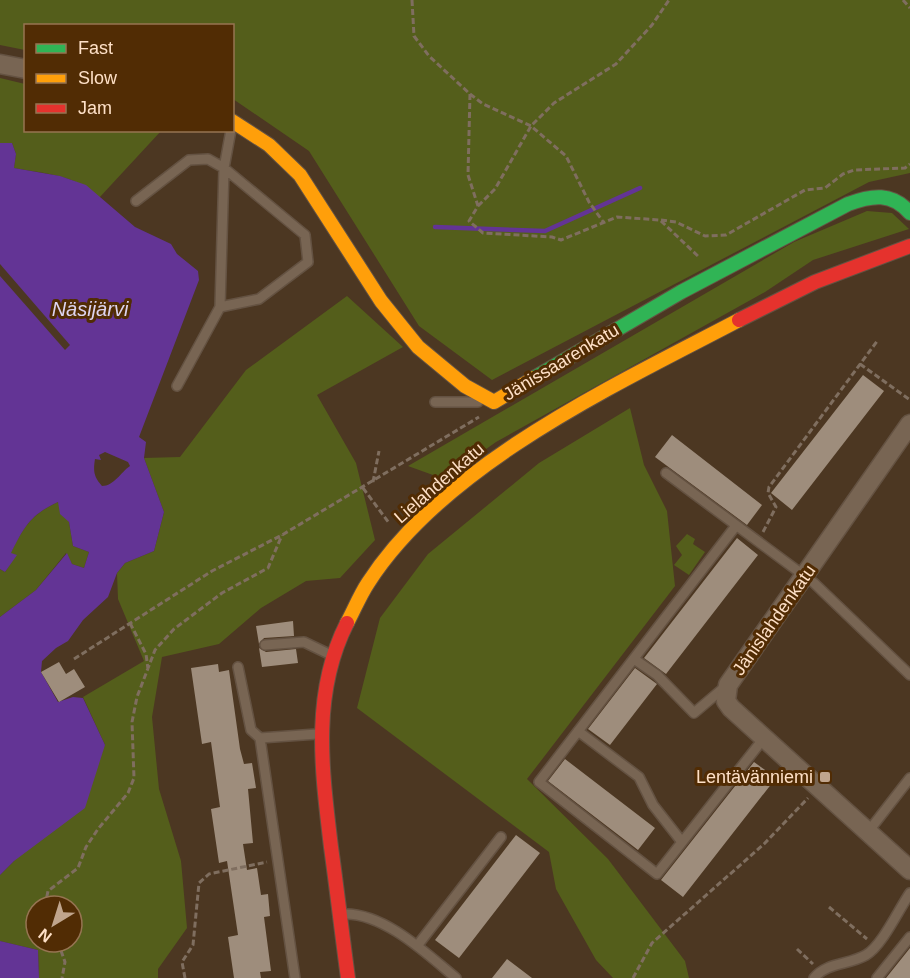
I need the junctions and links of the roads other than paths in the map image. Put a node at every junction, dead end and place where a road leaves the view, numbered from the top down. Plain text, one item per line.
1 (0, 64) edge
2 (24, 69) edge
3 (234, 122) edge
4 (231, 132) edge
5 (224, 168) junction
6 (136, 201) dead end
7 (910, 213) edge
8 (910, 246) edge
9 (220, 308) junction
10 (177, 386) dead end
11 (435, 402) dead end
12 (494, 402) junction
13 (910, 424) edge
14 (666, 473) dead end
15 (735, 526) junction
16 (805, 576) junction
17 (265, 645) dead end
18 (334, 657) junction
19 (634, 659) junction
20 (238, 667) dead end
21 (910, 675) edge
22 (728, 684) junction
23 (578, 731) junction
24 (320, 733) junction
25 (260, 738) junction
26 (764, 738) junction
27 (910, 778) edge
28 (868, 832) junction
29 (501, 837) dead end
30 (682, 842) junction
31 (910, 870) edge
32 (910, 893) edge
33 (340, 914) junction
34 (910, 937) edge
35 (417, 946) junction
36 (875, 946) junction
37 (891, 960) junction
38 (295, 978) edge
39 (348, 978) edge
40 (456, 978) edge
41 (814, 978) edge
42 (877, 978) edge

1 - 2 street
3 - 12 street, Jänissaarenkatu
4 - 5 lane
5 - 6 lane
5 - 9 lane
5 - 9 lane
7 - 12 street, Jänissaarenkatu
8 - 18 street, Lielahdenkatu
9 - 10 lane
11 - 12 lane
13 - 16 street, Jänislahdenkatu
14 - 15 lane
15 - 16 lane
15 - 19 lane
16 - 21 lane
16 - 22 street, Jänislahdenkatu
17 - 18 lane
18 - 24 street, Lielahdenkatu
19 - 22 lane
19 - 23 lane
20 - 25 lane
22 - 26 street, Jänislahdenkatu
23 - 30 lane
23 - 30 lane
24 - 25 lane
24 - 33 street, Lielahdenkatu
25 - 38 lane
26 - 28 street, Jänislahdenkatu
26 - 30 lane
27 - 28 lane
28 - 31 street, Jänislahdenkatu
29 - 35 lane
32 - 36 lane
33 - 35 lane
33 - 39 street, Lielahdenkatu
34 - 37 lane
35 - 40 lane
36 - 37 lane
36 - 41 lane
37 - 42 lane

